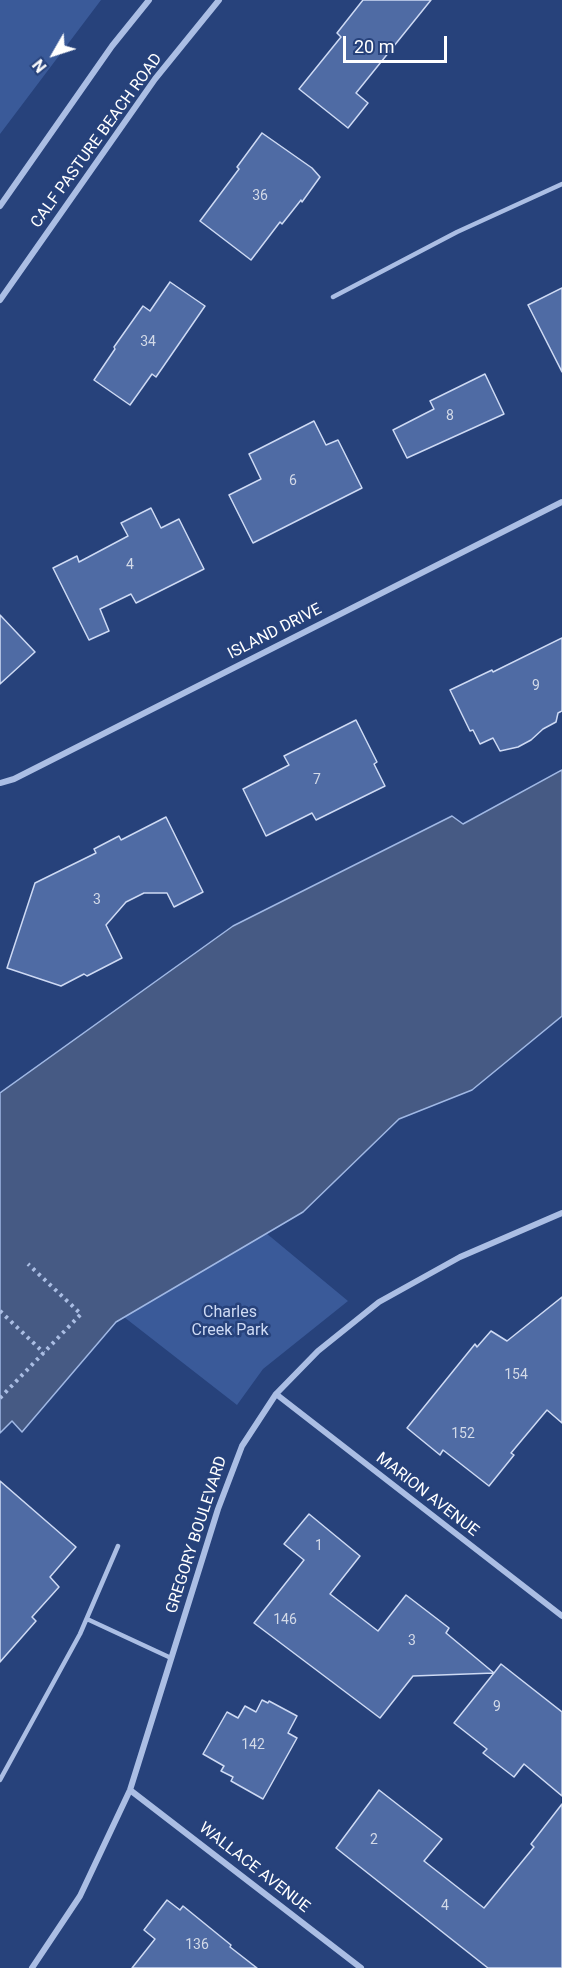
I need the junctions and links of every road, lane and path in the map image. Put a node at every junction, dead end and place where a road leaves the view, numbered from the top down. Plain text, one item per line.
1 (149, 0) edge
2 (219, 0) edge
3 (562, 184) edge
4 (0, 206) edge
5 (333, 297) dead end
6 (0, 300) edge
7 (562, 502) edge
8 (0, 783) edge
9 (562, 1213) edge
10 (28, 1264) dead end
11 (0, 1311) edge
12 (44, 1353) junction
13 (2, 1392) edge
14 (276, 1394) junction
15 (0, 1398) edge
16 (118, 1546) dead end
17 (562, 1616) edge
18 (87, 1619) junction
19 (171, 1658) junction
20 (0, 1780) edge
21 (130, 1790) junction
22 (32, 1968) edge
23 (361, 1968) edge

1 - 4 street
2 - 6 street, CALF PASTURE BEACH ROAD
3 - 5 lane
7 - 8 street, ISLAND DRIVE
9 - 14 street, GREGORY BOULEVARD
10 - 12 path
11 - 12 path
12 - 13 path
13 - 15 path
14 - 17 street, MARION AVENUE
14 - 19 street, GREGORY BOULEVARD
16 - 18 lane
18 - 19 lane
18 - 20 lane
19 - 21 street, GREGORY BOULEVARD
21 - 22 street, GREGORY BOULEVARD
21 - 23 street, WALLACE AVENUE

